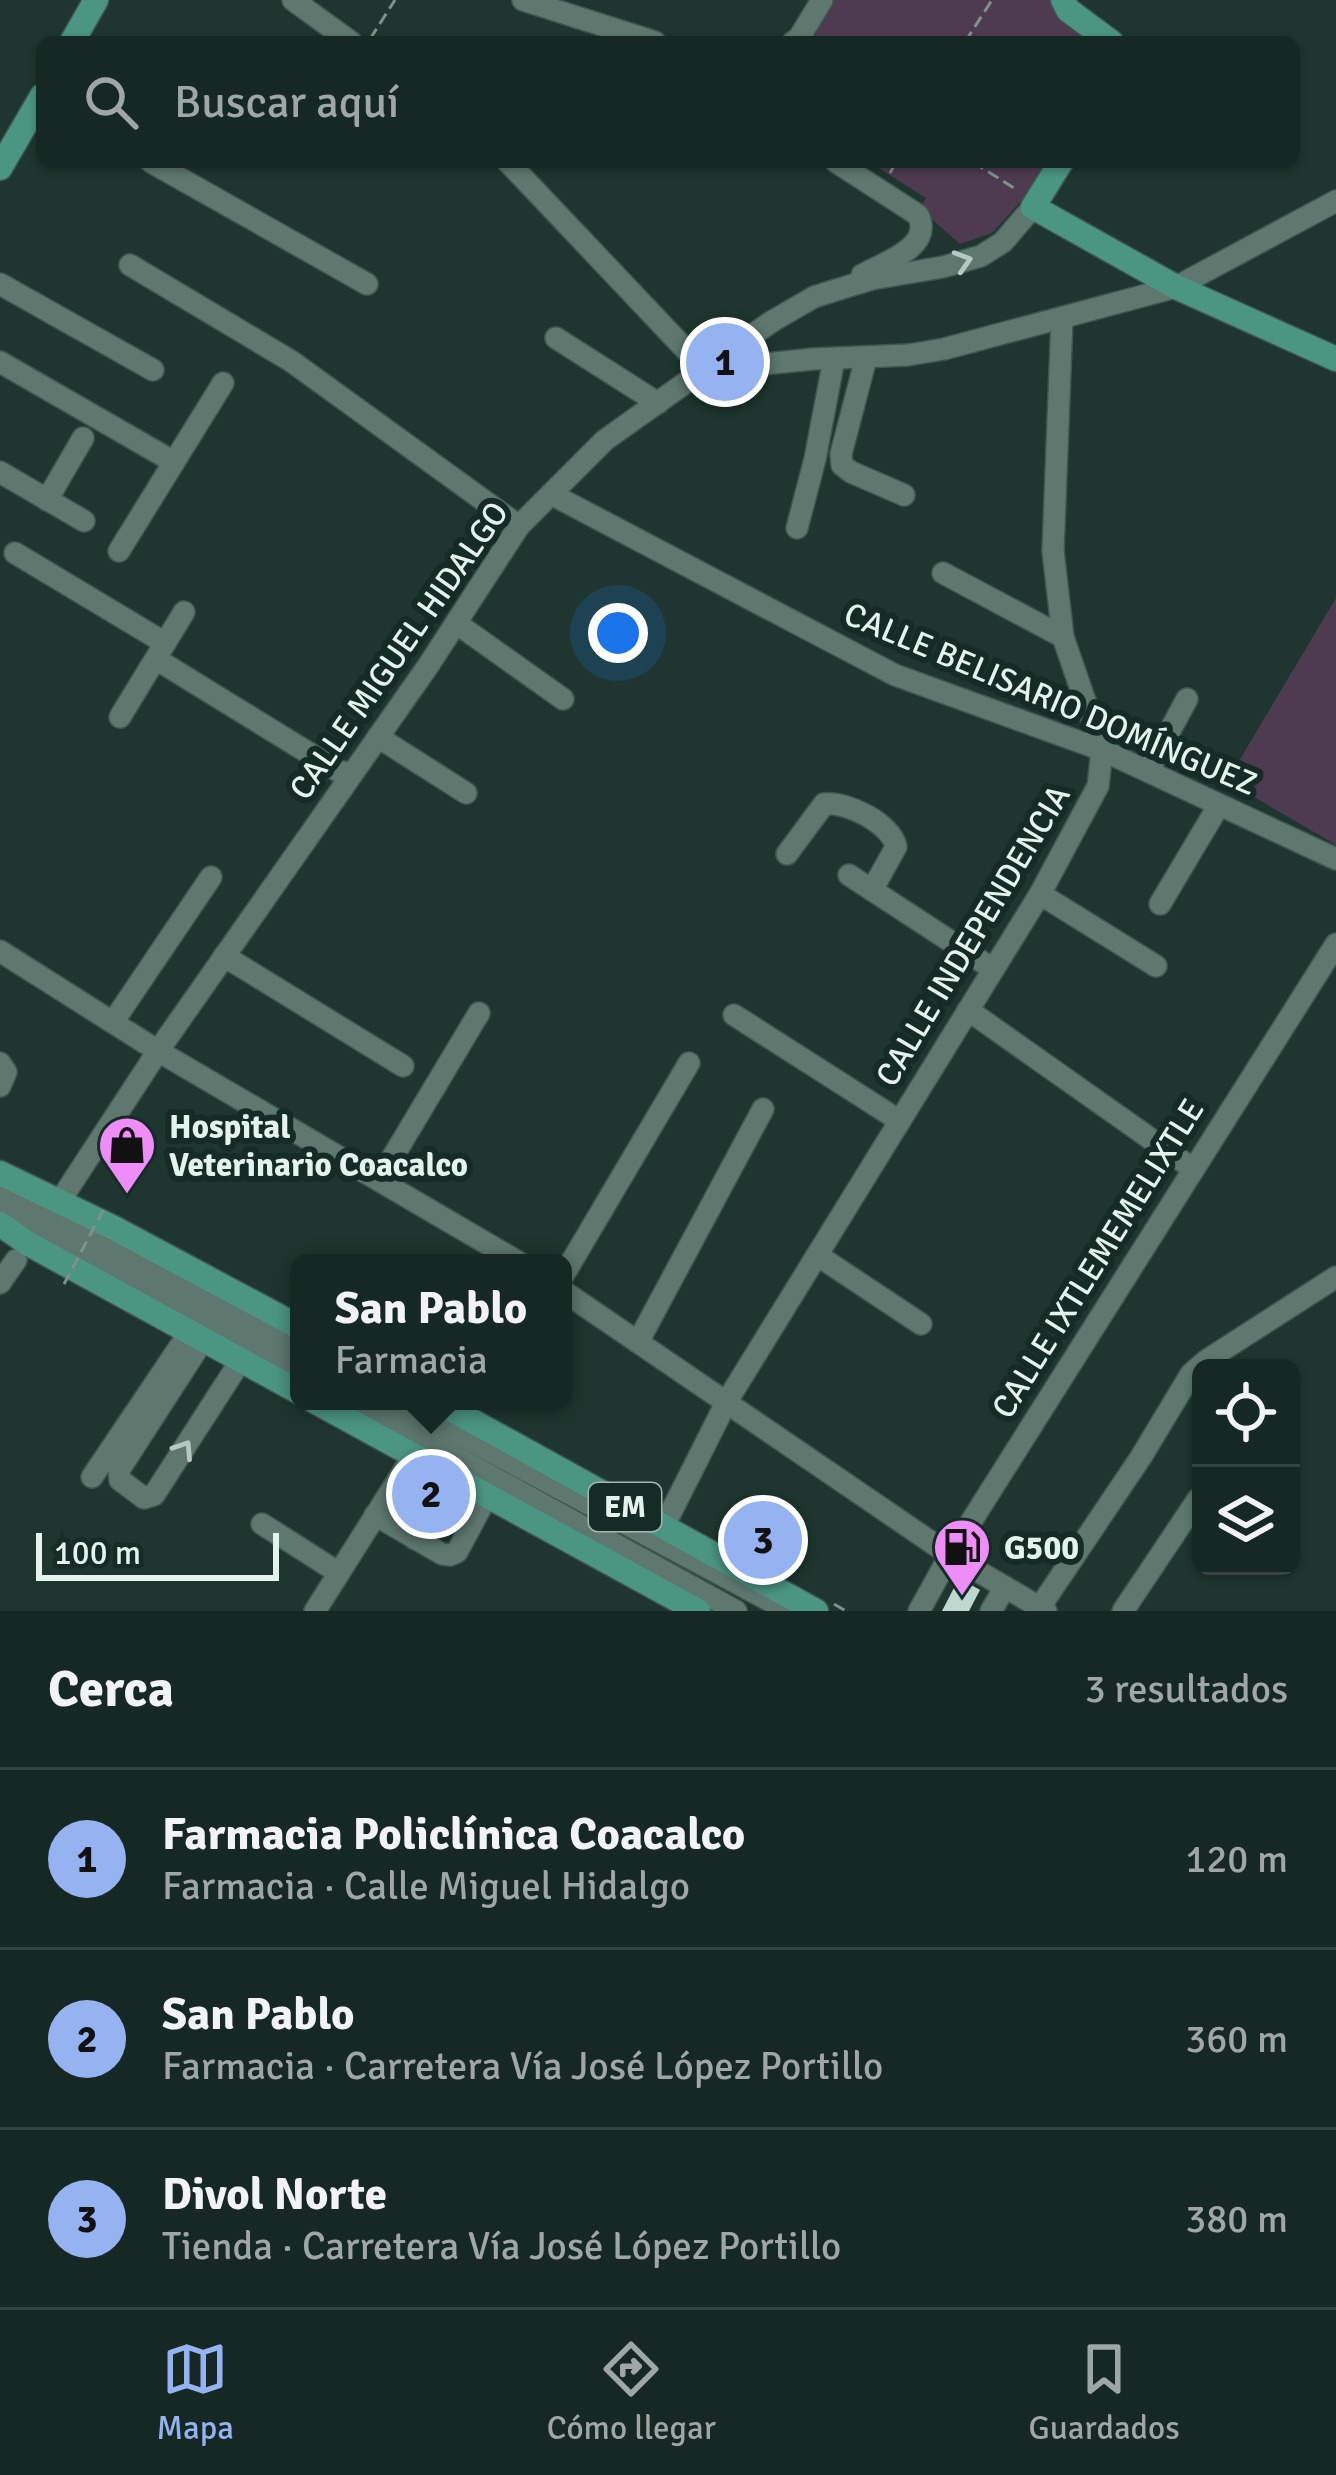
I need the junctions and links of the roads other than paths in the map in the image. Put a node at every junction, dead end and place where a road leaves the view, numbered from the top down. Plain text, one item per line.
1 (96, 0) edge
2 (293, 0) edge
3 (523, 0) edge
4 (823, 0) edge
5 (1063, 0) edge
6 (75, 36) edge
7 (343, 36) edge
8 (636, 36) edge
9 (797, 36) edge
10 (1103, 36) edge
11 (36, 107) edge
12 (0, 168) edge
13 (162, 168) edge
14 (514, 168) edge
15 (845, 168) edge
16 (1056, 168) edge
17 (1336, 201) edge
18 (1034, 204) junction
19 (130, 265) dead end
20 (0, 284) edge
21 (367, 284) dead end
22 (1176, 287) junction
23 (833, 290) junction
24 (1062, 318) junction
25 (556, 338) dead end
26 (866, 358) junction
27 (834, 359) junction
28 (1336, 359) edge
29 (0, 362) edge
30 (153, 370) dead end
31 (705, 370) junction
32 (223, 383) dead end
33 (658, 403) junction
34 (83, 438) dead end
35 (174, 462) junction
36 (0, 472) edge
37 (551, 494) junction
38 (904, 495) dead end
39 (47, 500) junction
40 (84, 521) dead end
41 (519, 526) junction
42 (796, 528) dead end
43 (119, 551) dead end
44 (15, 553) dead end
45 (943, 573) dead end
46 (184, 612) dead end
47 (456, 623) junction
48 (1063, 638) junction
49 (160, 651) junction
50 (563, 699) dead end
51 (1187, 699) dead end
52 (120, 717) dead end
53 (378, 737) junction
54 (1102, 751) junction
55 (1148, 771) junction
56 (352, 774) junction
57 (466, 794) dead end
58 (1219, 805) junction
59 (787, 854) dead end
60 (1336, 859) edge
61 (849, 875) dead end
62 (211, 877) dead end
63 (872, 890) junction
64 (1040, 893) junction
65 (1160, 904) dead end
66 (1336, 944) edge
67 (0, 951) edge
68 (224, 956) junction
69 (1156, 966) dead end
70 (993, 969) junction
71 (968, 1010) junction
72 (479, 1013) dead end
73 (734, 1015) dead end
74 (113, 1022) junction
75 (158, 1051) junction
76 (0, 1064) edge
77 (689, 1064) dead end
78 (404, 1066) dead end
79 (0, 1086) edge
80 (763, 1109) dead end
81 (900, 1121) junction
82 (1192, 1168) junction
83 (0, 1170) edge
84 (379, 1180) junction
85 (0, 1188) edge
86 (60, 1201) junction
87 (0, 1205) edge
88 (0, 1227) edge
89 (21, 1251) junction
90 (498, 1254) edge
91 (817, 1255) junction
92 (572, 1261) edge
93 (1336, 1277) edge
94 (0, 1283) edge
95 (572, 1297) edge
96 (290, 1322) edge
97 (921, 1324) dead end
98 (196, 1337) junction
99 (638, 1342) junction
100 (290, 1344) edge
101 (242, 1360) junction
102 (290, 1365) edge
103 (180, 1377) junction
104 (290, 1387) edge
105 (216, 1400) junction
106 (727, 1401) junction
107 (330, 1410) edge
108 (371, 1410) edge
109 (413, 1410) edge
110 (452, 1410) edge
111 (413, 1456) junction
112 (451, 1476) junction
113 (92, 1477) dead end
114 (487, 1496) junction
115 (1192, 1507) edge
116 (375, 1515) junction
117 (262, 1524) dead end
118 (663, 1528) junction
119 (415, 1539) junction
120 (950, 1555) junction
121 (339, 1573) junction
122 (1005, 1587) junction
123 (1043, 1609) edge
124 (315, 1611) edge
125 (698, 1611) edge
126 (736, 1611) edge
127 (789, 1611) edge
128 (816, 1611) edge
129 (919, 1611) edge
130 (991, 1611) edge
131 (1124, 1611) edge

1 - 6 main road
2 - 7 street
3 - 8 street
4 - 9 street
5 - 10 main road
11 - 12 main road
13 - 21 street
14 - 31 street
15 - 23 street
16 - 18 main road
17 - 22 street
18 - 22 main road
23 -> 18 street, CALLE MIGUEL HIDALGO
19 - 41 street
20 - 30 street
22 - 24 street
22 - 28 main road
23 - 31 street, CALLE MIGUEL HIDALGO
24 - 26 street
24 - 48 street
25 - 33 street
26 - 27 street
26 - 38 street
27 - 31 street
27 - 42 street
29 - 35 street
31 - 33 street, CALLE MIGUEL HIDALGO
32 - 35 street
33 - 37 street, CALLE MIGUEL HIDALGO
34 - 39 street
35 - 43 street
36 - 39 street
37 - 41 street, CALLE MIGUEL HIDALGO
37 - 54 street, CALLE BELISARIO DOMÍNGUEZ
39 - 40 street
41 - 47 street, CALLE MIGUEL HIDALGO
44 - 49 street
45 - 48 street
46 - 49 street
47 - 50 street
47 - 53 street, CALLE MIGUEL HIDALGO
48 - 54 street
49 - 52 street
49 - 56 street
51 - 55 street
53 - 56 street, CALLE MIGUEL HIDALGO
53 - 57 street
54 - 55 street, CALLE BELISARIO DOMÍNGUEZ
54 - 64 street, CALLE INDEPENDENCIA
55 - 58 street, CALLE BELISARIO DOMÍNGUEZ
56 - 68 street, CALLE MIGUEL HIDALGO
58 - 60 street, CALLE BELISARIO DOMÍNGUEZ
58 - 65 street
59 - 63 street
61 - 63 street
62 - 74 street
63 - 70 street
64 - 69 street
64 - 70 street, CALLE INDEPENDENCIA
66 - 82 street, CALLE IXTLEMEMELIXTLE
67 - 74 street
68 - 75 street, CALLE MIGUEL HIDALGO
68 - 78 street
70 - 71 street, CALLE INDEPENDENCIA
71 - 81 street, CALLE INDEPENDENCIA
71 - 82 street
72 - 84 street
73 - 81 street
74 - 75 street
75 - 84 street
75 - 86 street, CALLE MIGUEL HIDALGO
76 - 79 street
77 - 92 street
80 - 99 street
81 - 91 street, CALLE INDEPENDENCIA
82 - 120 street, CALLE IXTLEMEMELIXTLE
83 - 86 main road
84 - 90 street
85 - 100 street
86 - 96 main road
87 - 102 street
88 - 89 main road
89 - 94 street
89 - 98 main road
91 - 97 street
91 - 106 street, CALLE INDEPENDENCIA
93 - 123 street
95 - 99 street
98 - 101 main road
98 - 103 street
98 - 113 street
99 - 106 street
101 - 104 main road
101 - 105 street
103 - 105 street
103 -> 105 street
106 - 118 street, CALLE INDEPENDENCIA
106 - 120 street
107 - 111 main road, EM
108 - 126 street
109 - 127 street
110 - 118 main road, EM
111 - 112 main road, EM
111 - 116 street
112 - 114 main road, EM
112 - 119 street
114 - 119 street
114 - 125 main road, EM
115 - 131 street
116 - 119 street
116 - 121 street
117 - 121 street
118 - 128 main road, EM
120 - 122 street
120 - 129 street, CALLE IXTLEMEMELIXTLE
121 - 124 street
122 - 123 street
122 - 130 street

